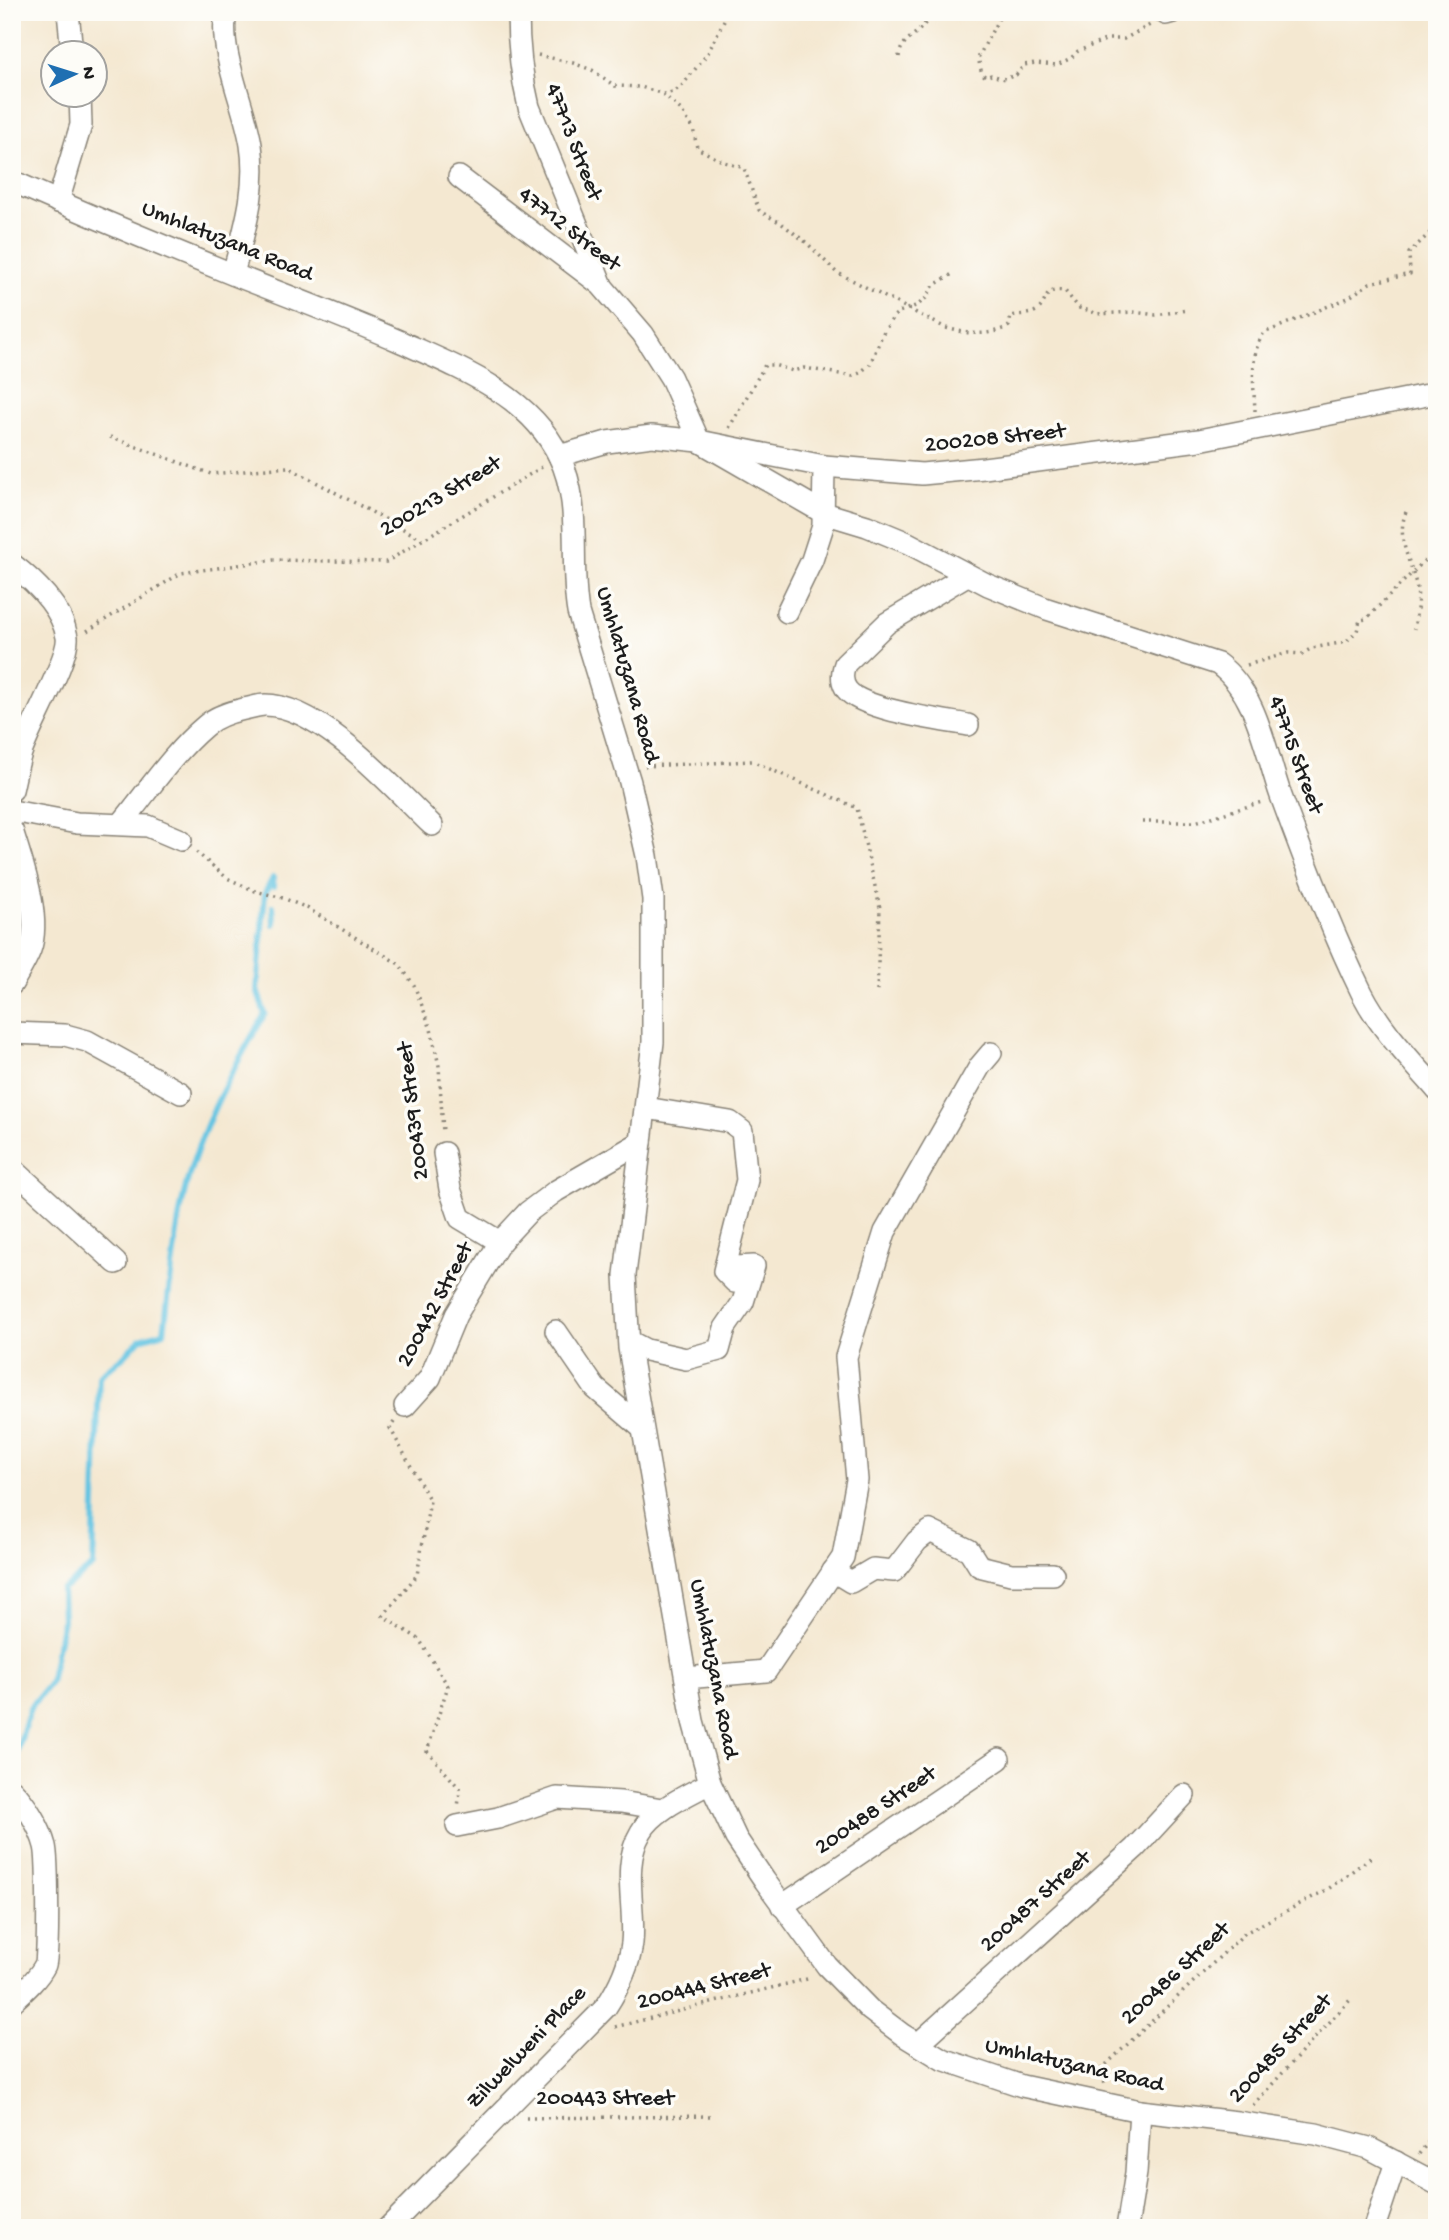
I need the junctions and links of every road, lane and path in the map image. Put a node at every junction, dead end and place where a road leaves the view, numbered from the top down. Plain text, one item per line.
1 (68, 12) edge
2 (226, 12) edge
3 (518, 12) edge
4 (727, 12) edge
5 (936, 12) edge
6 (1002, 12) edge
7 (1170, 13) edge
8 (71, 38) edge
9 (518, 53) junction
10 (899, 57) dead end
11 (663, 94) junction
12 (80, 108) edge
13 (459, 177) dead end
14 (12, 181) edge
15 (58, 202) junction
16 (1437, 226) edge
17 (954, 272) dead end
18 (233, 274) junction
19 (601, 285) junction
20 (909, 308) junction
21 (1187, 310) dead end
22 (1437, 393) edge
23 (1255, 429) junction
24 (110, 437) dead end
25 (709, 443) junction
26 (559, 456) junction
27 (824, 466) junction
28 (1406, 512) dead end
29 (824, 513) junction
30 (422, 539) junction
31 (1437, 548) edge
32 (12, 565) edge
33 (1412, 574) junction
34 (967, 575) junction
35 (787, 612) dead end
36 (1414, 629) dead end
37 (68, 639) junction
38 (1229, 672) junction
39 (968, 725) dead end
40 (17, 751) edge
41 (625, 767) junction
42 (12, 790) edge
43 (1281, 796) junction
44 (12, 811) edge
45 (1142, 822) dead end
46 (121, 824) junction
47 (432, 825) dead end
48 (12, 830) edge
49 (181, 840) joint
50 (19, 876) edge
51 (12, 984) edge
52 (877, 992) dead end
53 (12, 1033) edge
54 (991, 1054) dead end
55 (1437, 1090) edge
56 (181, 1093) dead end
57 (646, 1108) junction
58 (641, 1142) junction
59 (444, 1153) joint
60 (12, 1168) edge
61 (500, 1242) junction
62 (116, 1263) dead end
63 (556, 1331) dead end
64 (629, 1341) junction
65 (405, 1406) joint
66 (642, 1427) junction
67 (833, 1571) junction
68 (1053, 1574) dead end
69 (686, 1678) junction
70 (999, 1759) dead end
71 (710, 1783) junction
72 (12, 1790) edge
73 (1185, 1795) dead end
74 (662, 1809) junction
75 (457, 1826) joint
76 (1374, 1855) dead end
77 (782, 1906) junction
78 (833, 1973) junction
79 (1351, 1999) dead end
80 (12, 2002) edge
81 (614, 2027) dead end
82 (918, 2044) junction
83 (1113, 2089) dead end
84 (1140, 2111) junction
85 (714, 2116) dead end
86 (496, 2118) junction
87 (1237, 2122) junction
88 (1437, 2132) edge
89 (1401, 2165) junction
90 (1437, 2184) edge
91 (388, 2228) edge
92 (1128, 2228) edge
93 (1374, 2228) edge

1 - 8 street
2 - 18 street
3 - 9 street, 47713 Street
4 - 11 path
5 - 10 path
6 - 7 path
9 - 11 path
9 - 19 street, 47713 Street
11 - 20 path
12 - 15 street
13 - 19 street, 47712 Street
14 - 15 street, Umhlatuzana Road
15 - 18 street, Umhlatuzana Road
16 - 23 path
17 - 20 path
18 - 26 street, Umhlatuzana Road
19 - 25 street, 47712 Street
20 - 21 path
20 - 25 path
22 - 23 street, 200208 Street
23 - 27 street, 200208 Street
24 - 30 path
25 - 26 street, 200208 Street
25 - 27 street, 200208 Street
25 - 29 street
26 - 30 path, 200213 Street
26 - 41 street, Umhlatuzana Road
27 - 29 street
28 - 33 path
29 - 34 street
29 - 35 street
30 - 37 path, 200213 Street
31 - 33 path
32 - 37 street
33 - 36 path
33 - 38 path
34 - 38 street
34 - 39 street
37 - 40 street
38 - 43 street, 47715 Street
40 - 42 street
41 - 52 path
41 - 57 street, Umhlatuzana Road
43 - 45 path
43 - 55 street, 47715 Street
44 - 46 street
46 - 47 street
46 - 49 street
48 - 50 street
49 - 59 path, 200439 Street
50 - 51 street
53 - 56 street
54 - 67 street
57 - 58 street, Umhlatuzana Road
57 - 64 street
58 - 61 street, 200442 Street
58 - 64 street, Umhlatuzana Road
59 - 61 street, 200439 Street
60 - 62 street
61 - 65 street, 200442 Street
63 - 66 street
64 - 66 street, Umhlatuzana Road
65 - 75 path
66 - 69 street, Umhlatuzana Road
67 - 68 street
67 - 69 street
69 - 71 street, Umhlatuzana Road
70 - 77 street, 200488 Street
71 - 74 street, Zilwelweni Place
71 - 77 street, Umhlatuzana Road
72 - 80 street
73 - 82 street, 200487 Street
74 - 75 street
74 - 86 street, Zilwelweni Place
76 - 83 path, 200486 Street
77 - 78 street, Umhlatuzana Road
78 - 81 path, 200444 Street
78 - 82 street, Umhlatuzana Road
79 - 87 path, 200485 Street
82 - 84 street, Umhlatuzana Road
84 - 87 street, Umhlatuzana Road
84 - 92 street
85 - 86 path, 200443 Street
86 - 91 street, Zilwelweni Place
87 - 89 street, Umhlatuzana Road
88 - 89 path
89 - 90 street, Umhlatuzana Road
89 - 93 street

